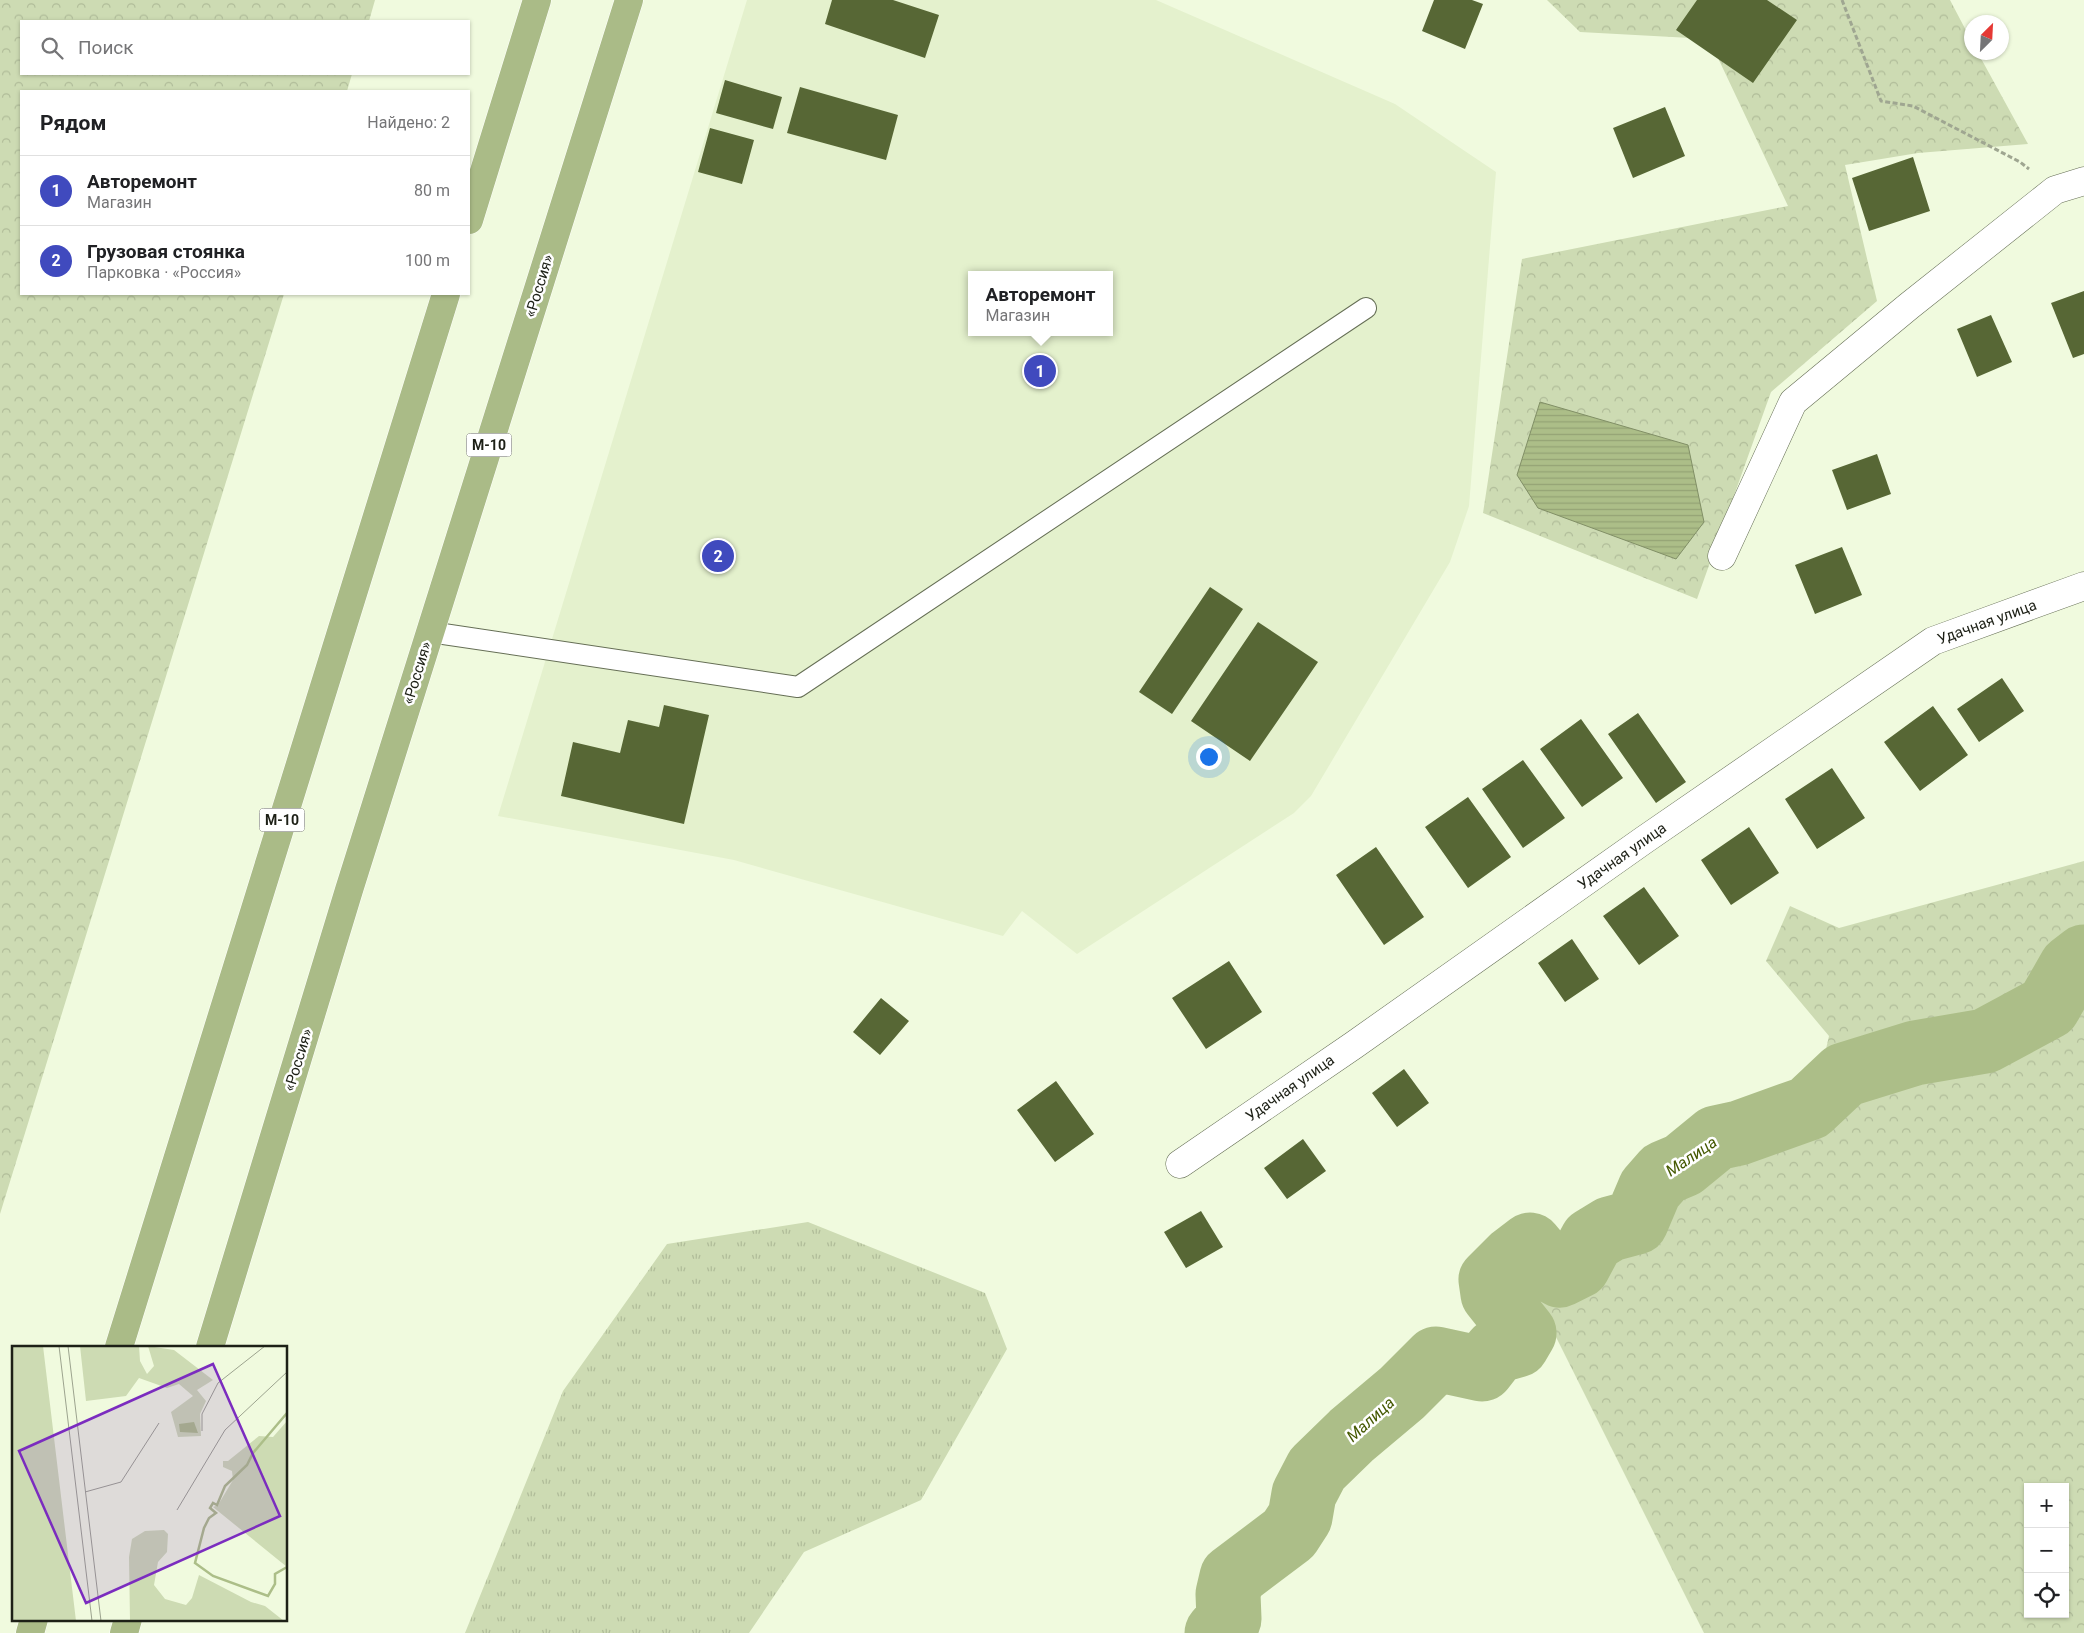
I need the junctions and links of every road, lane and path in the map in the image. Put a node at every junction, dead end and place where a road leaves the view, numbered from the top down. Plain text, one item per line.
1 (537, 0) edge
2 (629, 0) edge
3 (1842, 0) edge
4 (2084, 181) edge
5 (2055, 190) junction
6 (470, 217) edge
7 (446, 295) edge
8 (1366, 308) dead end
9 (1722, 556) dead end
10 (2084, 586) edge
11 (430, 632) junction
12 (1180, 1164) dead end
13 (119, 1346) edge
14 (210, 1346) edge
15 (34, 1620) edge
16 (128, 1620) edge
17 (30, 1633) edge
18 (124, 1633) edge

1 - 6 highway
2 - 11 highway, «Россия» / М-10
3 - 5 path
4 - 5 street
5 - 9 street
7 - 13 highway, М-10
8 - 11 lane
10 - 12 street, Удачная улица
11 - 14 highway, «Россия» / М-10
15 - 17 highway
16 - 18 highway

